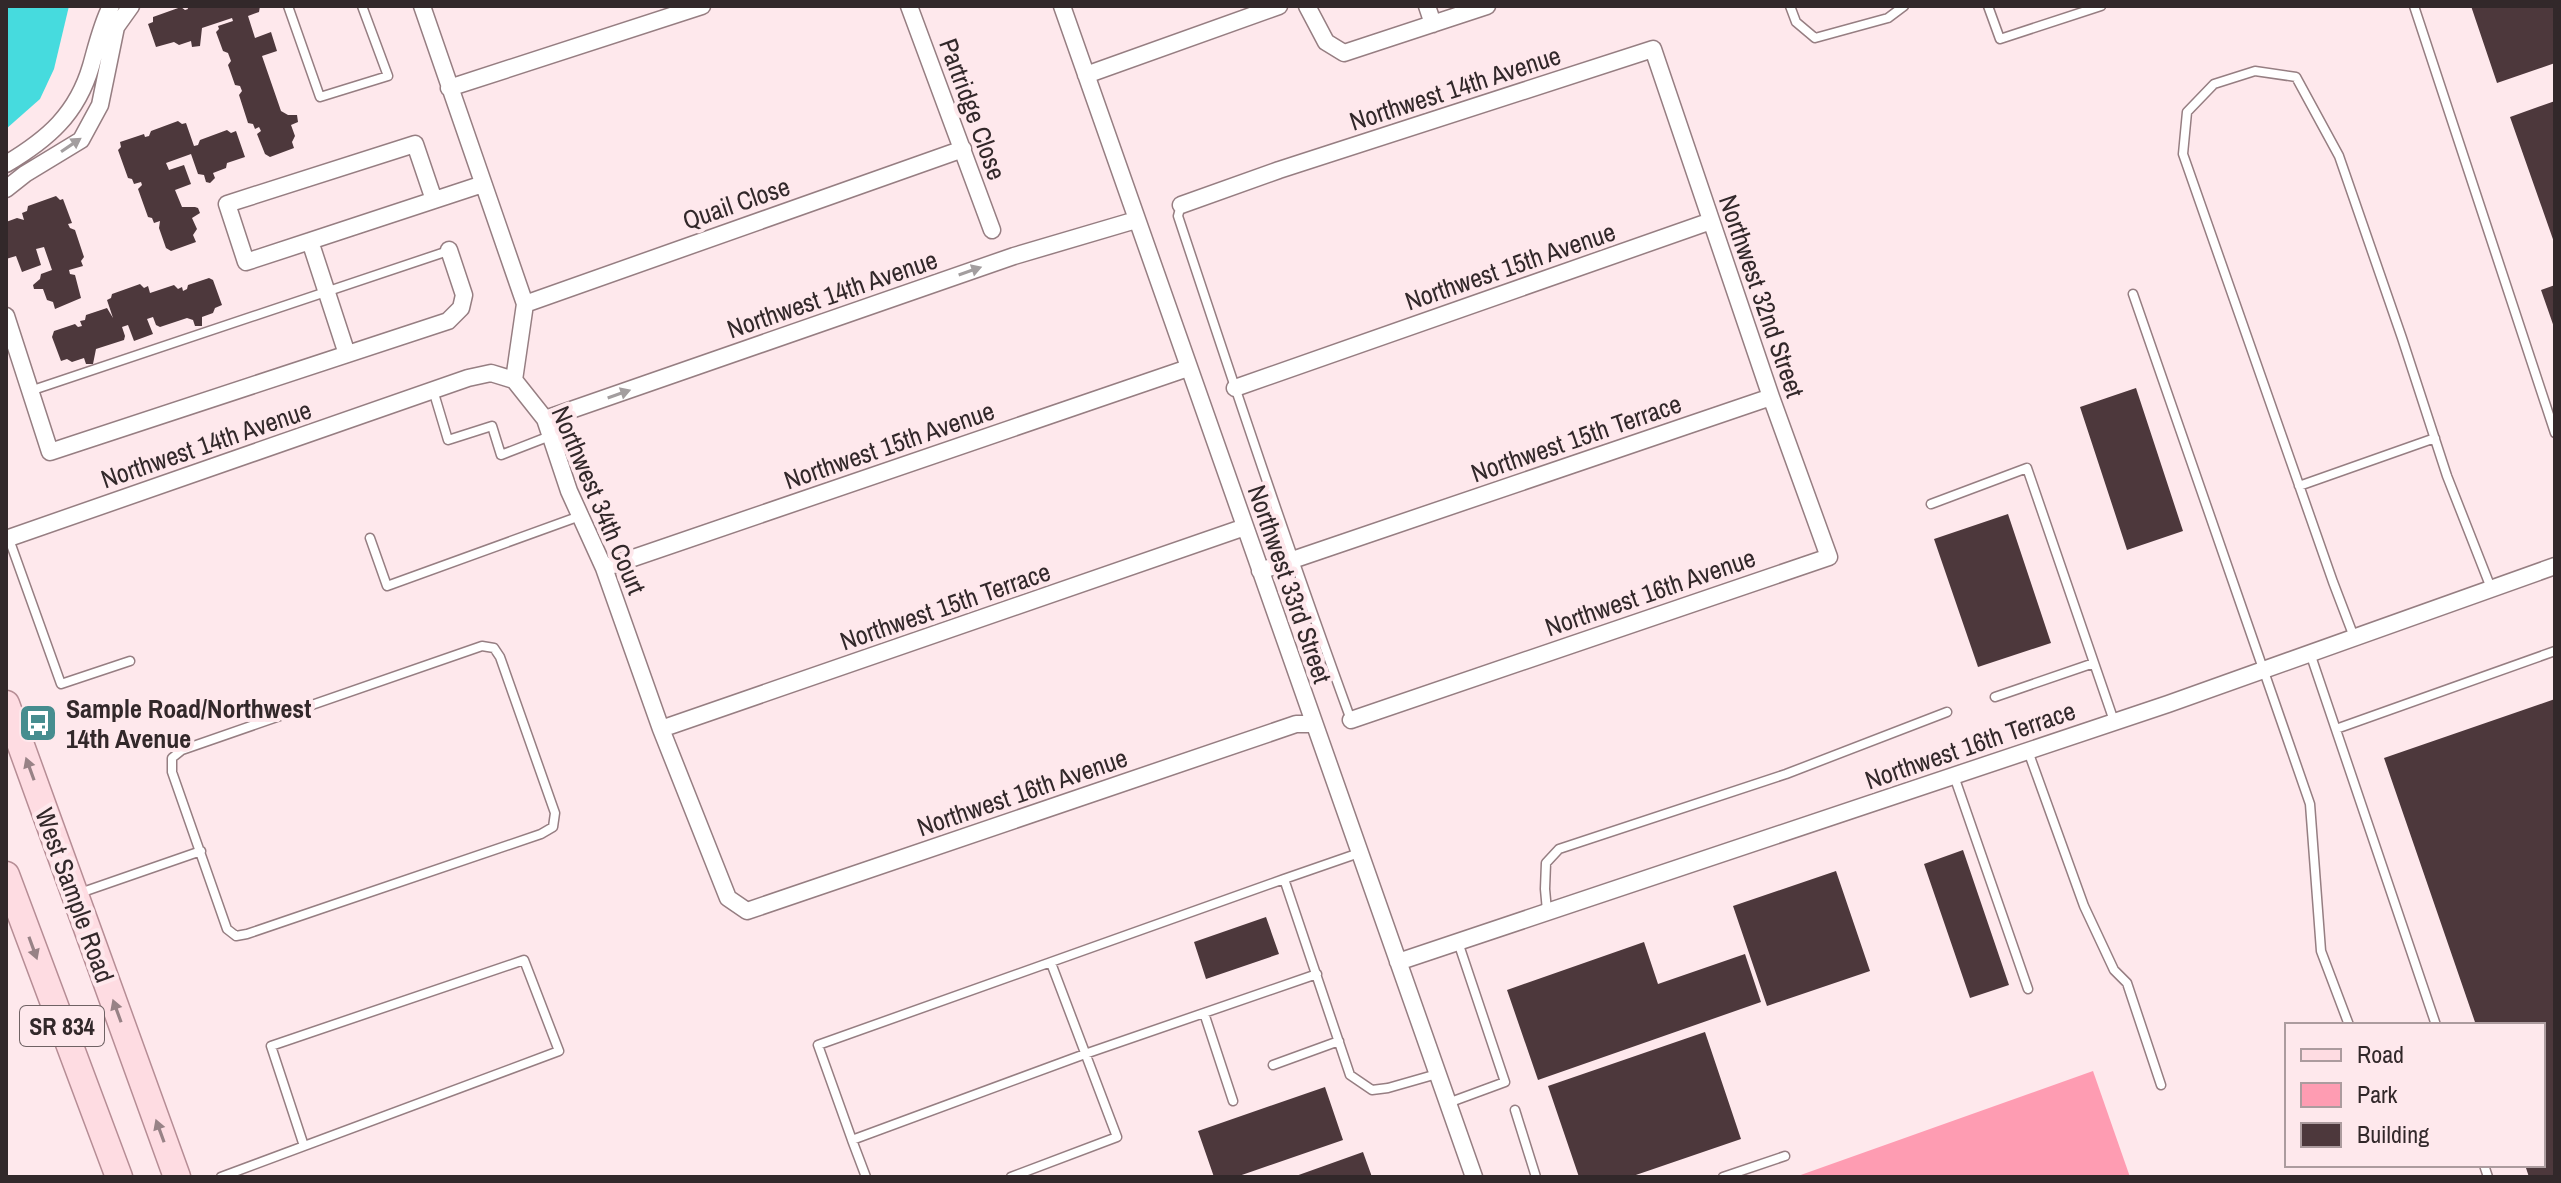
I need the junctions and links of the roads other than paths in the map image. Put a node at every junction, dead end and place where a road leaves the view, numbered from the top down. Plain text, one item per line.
1 (111, 6) edge
2 (131, 6) edge
3 (288, 6) edge
4 (362, 6) edge
5 (422, 6) edge
6 (702, 6) edge
7 (909, 6) edge
8 (1062, 6) edge
9 (1279, 6) edge
10 (1307, 6) edge
11 (1427, 6) edge
12 (1487, 6) edge
13 (1790, 6) edge
14 (1904, 6) edge
15 (1988, 6) edge
16 (2101, 6) edge
17 (2414, 6) edge
18 (1433, 24) junction
19 (1653, 49) joint
20 (1086, 75) junction
21 (449, 88) junction
22 (963, 149) junction
23 (6, 164) edge
24 (483, 184) junction
25 (6, 189) edge
26 (434, 200) junction
27 (1181, 205) joint
28 (1136, 220) junction
29 (1711, 221) junction
30 (992, 230) dead end
31 (310, 241) junction
32 (449, 250) joint
33 (326, 291) junction
34 (2133, 294) dead end
35 (525, 304) junction
36 (6, 316) edge
37 (347, 354) junction
38 (1188, 368) junction
39 (514, 380) junction
40 (1235, 388) junction
41 (433, 390) junction
42 (30, 391) junction
43 (1771, 397) junction
44 (545, 419) junction
45 (2555, 433) edge
46 (551, 436) junction
47 (2435, 438) junction
48 (2299, 486) junction
49 (1931, 504) dead end
50 (580, 516) junction
51 (1245, 527) junction
52 (7, 538) edge
53 (370, 538) dead end
54 (1829, 557) joint
55 (1292, 560) junction
56 (2555, 566) edge
57 (604, 568) junction
58 (1260, 571) junction
59 (2491, 588) junction
60 (2354, 637) junction
61 (2555, 651) edge
62 (2310, 652) junction
63 (130, 661) dead end
64 (2094, 663) junction
65 (2262, 669) junction
66 (1995, 697) dead end
67 (6, 704) edge
68 (1947, 712) dead end
69 (1351, 720) joint
70 (2114, 721) junction
71 (1313, 724) junction
72 (661, 729) junction
73 (2336, 729) junction
74 (2028, 750) junction
75 (1954, 775) junction
76 (201, 851) junction
77 (1359, 853) junction
78 (6, 875) edge
79 (1284, 879) junction
80 (75, 895) junction
81 (747, 911) joint
82 (1548, 912) junction
83 (1458, 942) junction
84 (1398, 962) junction
85 (1051, 963) junction
86 (1317, 974) junction
87 (2028, 989) dead end
88 (1204, 1013) junction
89 (2348, 1023) edge
90 (2435, 1023) edge
91 (1339, 1041) junction
92 (1085, 1054) junction
93 (1273, 1065) dead end
94 (1437, 1074) junction
95 (2161, 1085) dead end
96 (1233, 1101) dead end
97 (1447, 1103) junction
98 (1515, 1110) dead end
99 (852, 1140) junction
100 (304, 1146) junction
101 (1785, 1156) dead end
102 (119, 1177) edge
103 (177, 1177) edge
104 (221, 1177) edge
105 (866, 1177) edge
106 (1011, 1177) edge
107 (1474, 1177) edge
108 (1536, 1177) edge
109 (1723, 1177) edge

1 - 23 street
25 -> 2 street
3 - 4 lane
5 - 21 street
6 - 21 street
7 - 22 street, Partridge Close
8 - 20 street, Northwest 33rd Street
9 - 20 street
10 - 18 street
11 - 18 street
12 - 18 street
13 - 14 lane
15 - 16 lane
17 - 45 lane
19 - 27 street, Northwest 14th Avenue
19 - 29 street, Northwest 32nd Street
20 - 28 street, Northwest 33rd Street
21 - 24 street
22 - 30 street, Partridge Close
22 - 35 street, Quail Close
24 - 26 street
24 - 35 street
26 - 31 street
26 - 31 street
27 - 40 lane
28 - 38 street, Northwest 33rd Street
44 -> 28 street, Northwest 14th Avenue
29 - 40 street, Northwest 15th Avenue
29 - 43 street, Northwest 32nd Street
31 - 33 street
32 - 33 lane
32 - 37 street
33 - 37 street
33 - 42 lane
34 - 65 lane
35 - 39 street
36 - 42 street
37 - 42 street
38 - 51 street, Northwest 33rd Street
38 - 57 street, Northwest 15th Avenue
39 - 41 street, Northwest 14th Avenue
39 - 44 street, Northwest 34th Court
40 - 55 lane
41 - 46 lane
41 - 52 street, Northwest 14th Avenue
43 - 54 street, Northwest 32nd Street
43 - 55 street, Northwest 15th Terrace
44 - 46 street, Northwest 34th Court
46 - 50 street, Northwest 34th Court
47 - 48 lane
47 - 48 lane
47 - 59 lane
48 - 60 lane
49 - 64 lane
50 - 53 lane
50 - 57 street, Northwest 34th Court
51 - 58 street, Northwest 33rd Street
51 - 72 street, Northwest 15th Terrace
52 - 63 lane
54 - 69 street, Northwest 16th Avenue
55 - 58 street, Northwest 15th Terrace
55 - 69 lane
56 - 59 street, Northwest 16th Terrace
57 - 72 street, Northwest 34th Court
58 - 71 street, Northwest 33rd Street
59 - 60 street, Northwest 16th Terrace
60 - 62 street, Northwest 16th Terrace
61 - 73 lane
62 - 65 street, Northwest 16th Terrace
62 - 73 lane
64 - 66 lane
64 - 70 lane
65 - 70 street, Northwest 16th Terrace
65 - 89 lane
80 -> 67 main road, West Sample Road / SR 834
68 - 82 lane
70 - 74 street, Northwest 16th Terrace
71 - 77 street, Northwest 33rd Street
71 - 81 street, Northwest 16th Avenue
72 - 81 street, Northwest 34th Court
73 - 90 lane
74 - 75 street, Northwest 16th Terrace
74 - 95 lane
75 - 82 street, Northwest 16th Terrace
75 - 87 lane
76 - 76 lane
76 - 80 lane
77 - 79 lane
77 - 84 street, Northwest 33rd Street
78 -> 102 main road, SR 834
79 - 85 lane
79 - 86 lane
103 -> 80 main road, West Sample Road / SR 834
82 - 83 street, Northwest 16th Terrace
83 - 84 street, Northwest 16th Terrace
83 - 97 lane
84 - 94 street, Northwest 33rd Street
85 - 92 lane
85 - 99 lane
86 - 88 lane
86 - 91 lane
88 - 92 lane
88 - 96 lane
91 - 93 lane
91 - 94 lane
92 - 99 lane
92 - 106 lane
94 - 97 street, Northwest 33rd Street
97 - 107 street, Northwest 33rd Street
98 - 108 lane
99 - 105 lane
100 - 100 lane
100 - 104 lane
101 - 109 lane

